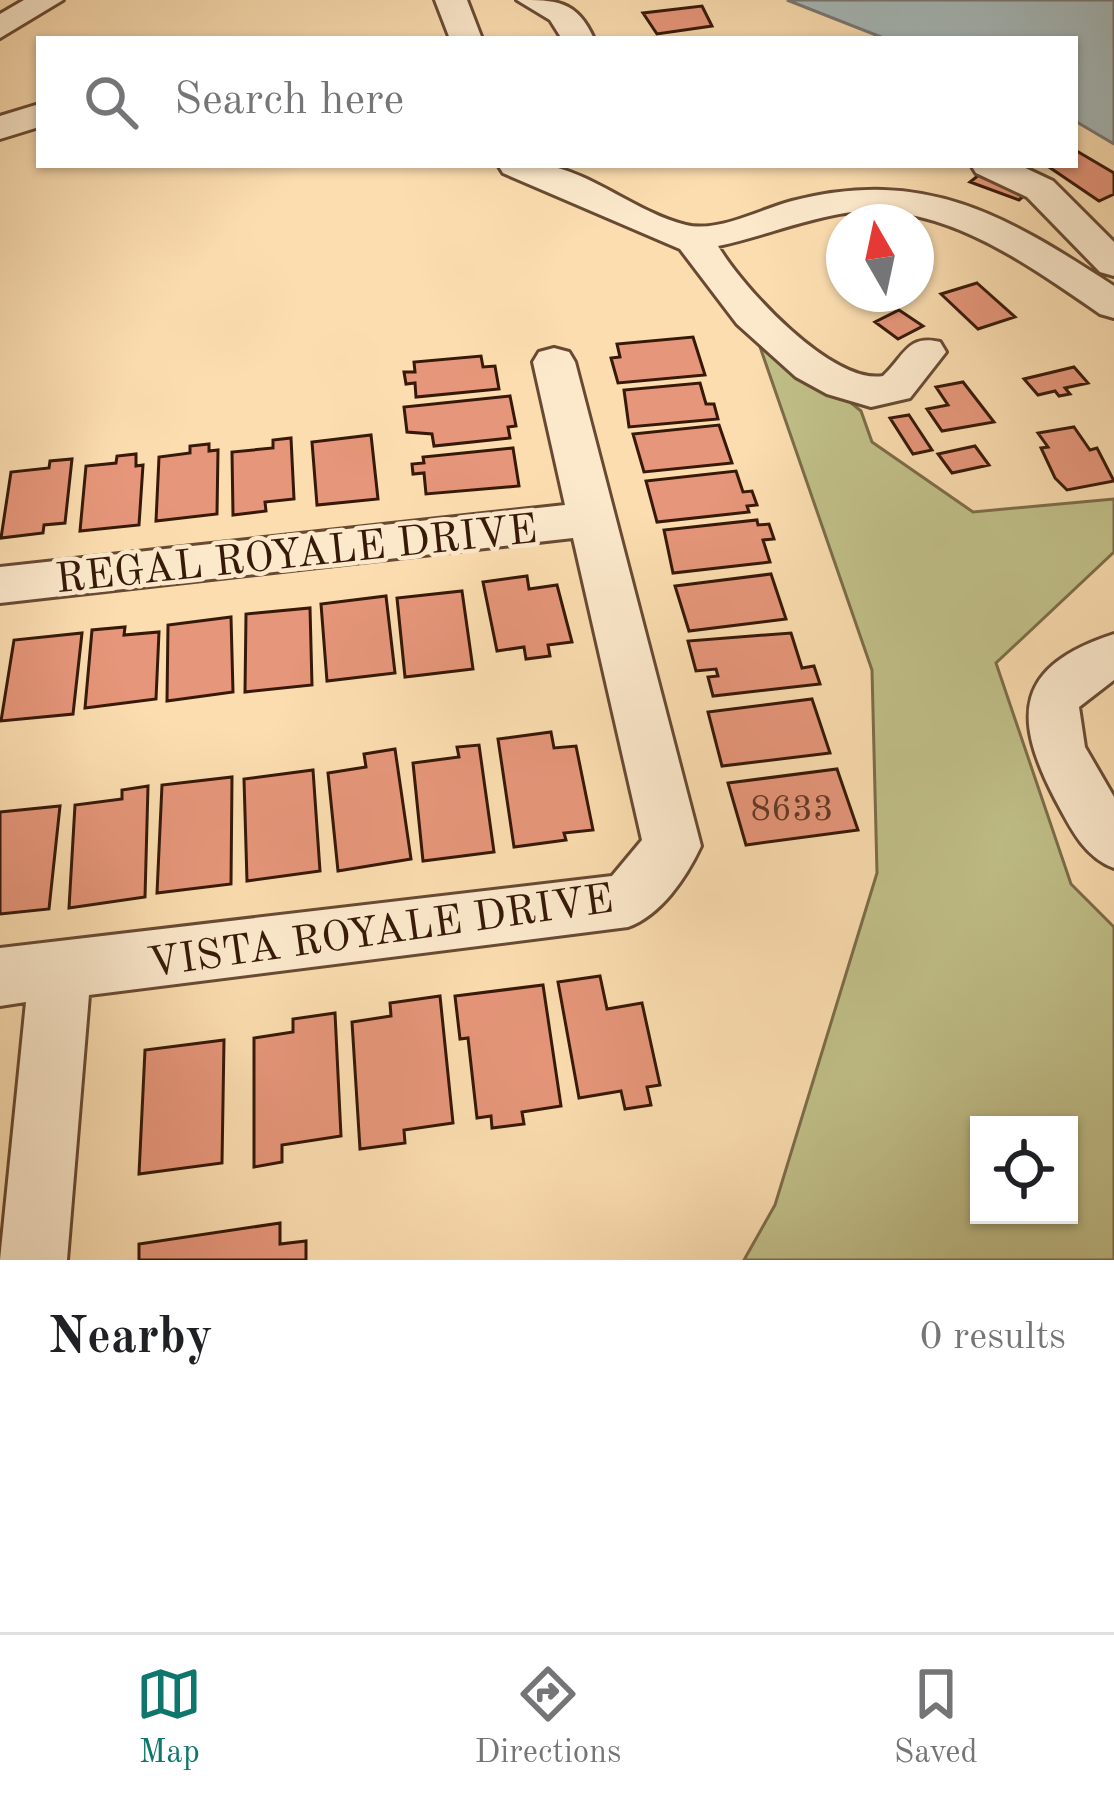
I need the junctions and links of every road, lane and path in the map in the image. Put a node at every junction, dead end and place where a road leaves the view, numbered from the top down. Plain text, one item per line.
1 (46, 0) edge
2 (451, 0) edge
3 (533, 0) edge
4 (0, 28) edge
5 (465, 36) edge
6 (577, 36) edge
7 (36, 116) edge
8 (0, 128) edge
9 (523, 168) edge
10 (995, 168) edge
11 (694, 239) junction
12 (1114, 264) edge
13 (1114, 305) edge
14 (925, 352) dead end
15 (554, 362) dead end
16 (592, 519) junction
17 (0, 585) edge
18 (1114, 654) edge
19 (1114, 843) edge
20 (30, 974) edge
21 (32, 1260) edge

1 - 4 street
2 - 5 street
3 - 6 street
7 - 8 street
9 - 11 street
10 - 12 street
11 - 13 street
11 - 14 street
15 - 16 street, VISTA ROYALE DRIVE
16 - 17 street, REGAL ROYALE DRIVE
16 - 20 street, VISTA ROYALE DRIVE
18 - 19 street
20 - 21 street

